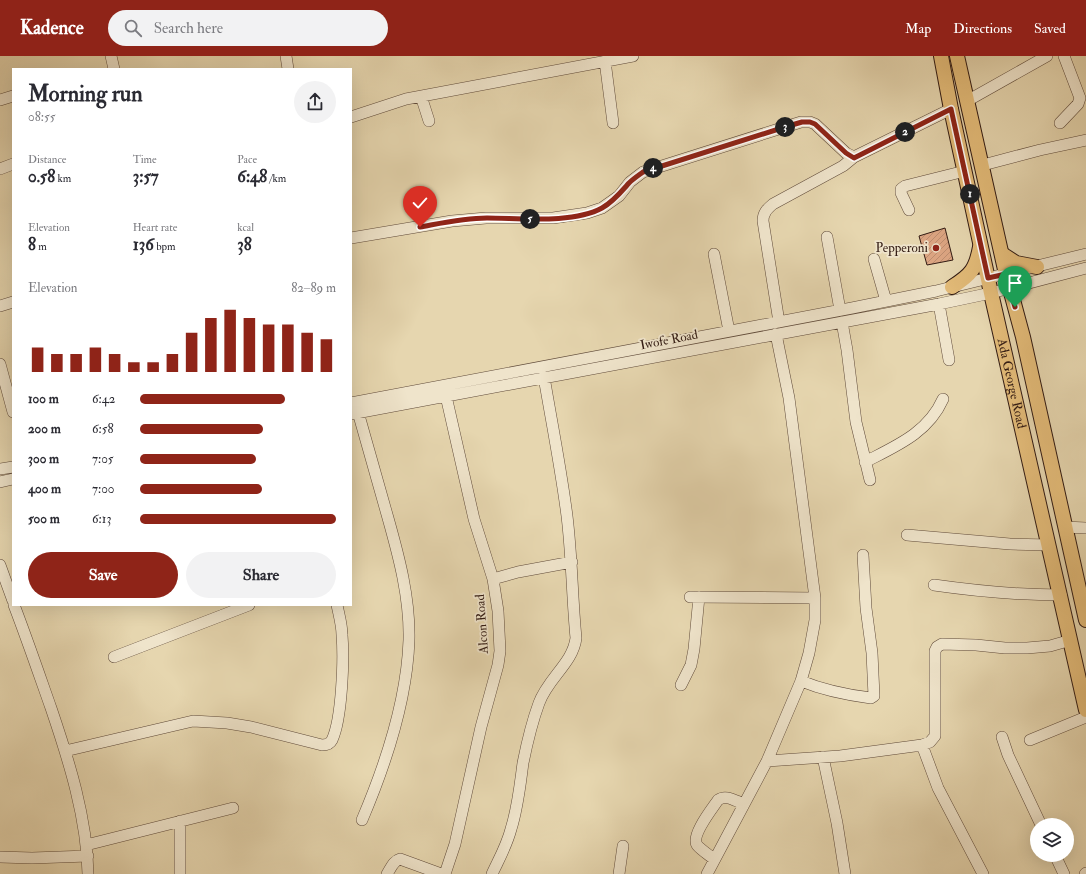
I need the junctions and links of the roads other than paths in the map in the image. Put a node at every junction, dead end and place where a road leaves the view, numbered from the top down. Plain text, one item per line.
1 (111, 56) edge
2 (286, 56) edge
3 (633, 56) edge
4 (941, 56) edge
5 (957, 56) edge
6 (1047, 56) edge
7 (1064, 56) edge
8 (605, 61) junction
9 (114, 68) edge
10 (288, 68) edge
11 (12, 96) edge
12 (422, 96) junction
13 (0, 100) edge
14 (967, 101) junction
15 (951, 109) junction
16 (352, 117) edge
17 (429, 121) dead end
18 (613, 123) dead end
19 (1060, 123) dead end
20 (1086, 140) edge
21 (854, 158) junction
22 (12, 164) edge
23 (983, 165) junction
24 (0, 168) edge
25 (965, 171) junction
26 (909, 210) dead end
27 (827, 237) dead end
28 (352, 238) edge
29 (980, 245) junction
30 (714, 254) dead end
31 (1002, 254) junction
32 (1086, 254) edge
33 (874, 258) dead end
34 (1037, 267) junction
35 (1086, 268) edge
36 (988, 278) junction
37 (1008, 281) junction
38 (952, 287) junction
39 (991, 293) junction
40 (886, 301) junction
41 (12, 302) edge
42 (939, 304) junction
43 (0, 306) edge
44 (840, 310) junction
45 (779, 322) junction
46 (842, 322) junction
47 (729, 331) junction
48 (776, 334) junction
49 (949, 360) dead end
50 (0, 364) edge
51 (544, 377) junction
52 (446, 396) junction
53 (943, 400) dead end
54 (352, 403) edge
55 (12, 408) edge
56 (355, 413) edge
57 (865, 462) junction
58 (12, 467) edge
59 (0, 469) edge
60 (12, 479) edge
61 (870, 480) dead end
62 (0, 482) edge
63 (1065, 527) junction
64 (1086, 528) edge
65 (907, 534) dead end
66 (1049, 545) junction
67 (863, 555) dead end
68 (572, 562) junction
69 (0, 565) edge
70 (493, 579) junction
71 (934, 585) dead end
72 (1060, 595) junction
73 (12, 598) edge
74 (814, 598) junction
75 (14, 606) edge
76 (246, 606) edge
77 (337, 606) edge
78 (1085, 611) edge
79 (1071, 640) junction
80 (114, 657) dead end
81 (801, 681) junction
82 (681, 685) dead end
83 (1086, 710) edge
84 (1086, 717) edge
85 (1002, 737) dead end
86 (1030, 740) dead end
87 (922, 745) junction
88 (65, 751) junction
89 (823, 757) junction
90 (767, 761) junction
91 (744, 804) junction
92 (233, 808) dead end
93 (1038, 818) edge
94 (362, 820) dead end
95 (180, 821) junction
96 (623, 846) dead end
97 (87, 850) junction
98 (0, 857) edge
99 (714, 859) junction
100 (1058, 862) edge
101 (88, 874) edge
102 (180, 874) edge
103 (387, 874) edge
104 (441, 874) edge
105 (445, 874) edge
106 (492, 874) edge
107 (619, 874) edge
108 (707, 874) edge
109 (845, 874) edge
110 (983, 874) edge
111 (1064, 874) edge

1 - 9 street
2 - 10 street
3 - 8 street
4 - 15 main road, Ada George Road
5 - 14 main road, Ada George Road
6 - 14 street
7 - 19 street
8 - 12 street
8 - 18 street
11 - 13 street
12 - 16 street
12 - 17 street
14 - 23 main road, Ada George Road
15 - 21 street
15 - 25 main road, Ada George Road
20 - 23 street
21 - 28 street
21 - 45 street
22 - 24 street
23 - 31 main road, Ada George Road
25 - 26 street
25 - 29 main road, Ada George Road
27 - 44 street
29 - 36 main road, Ada George Road
29 - 38 main road
30 - 47 street
31 - 34 main road
31 - 37 main road, Ada George Road
32 - 34 street
33 - 40 street
34 - 37 street
35 - 37 street
36 - 37 street, Iwofe Road
36 - 38 street, Iwofe Road
36 - 39 main road, Ada George Road
37 - 39 street, Iwofe Road
37 - 63 main road, Ada George Road
38 - 40 street, Iwofe Road
39 - 42 street, Iwofe Road
39 - 66 main road, Ada George Road
40 - 44 street, Iwofe Road
41 - 43 street
42 - 46 street, Iwofe Road
42 - 49 street
44 - 45 street, Iwofe Road
45 - 47 street, Iwofe Road
46 - 48 street, Iwofe Road
46 - 57 street
47 - 54 street, Iwofe Road
48 - 51 street, Iwofe Road
48 - 74 street
50 - 55 street
51 - 52 street, Iwofe Road
51 - 68 street
52 - 56 street, Iwofe Road
52 - 70 street, Alcon Road
53 - 57 street
56 - 94 street
57 - 61 street
58 - 59 street
60 - 62 street
63 - 64 street
63 - 78 main road, Ada George Road
65 - 66 street
66 - 72 main road, Ada George Road
67 - 81 street
68 - 70 street
68 - 106 street
69 - 73 street
70 - 105 street, Alcon Road
71 - 72 street
72 - 79 main road, Ada George Road
74 - 81 street
74 - 82 street
75 - 88 street
76 - 80 street
77 - 88 street
79 - 83 main road, Ada George Road
79 - 87 street
81 - 90 street
84 - 86 street
85 - 93 street
87 - 89 street
87 - 110 street
88 - 97 street
89 - 90 street
89 - 109 street
90 - 91 street
91 - 99 street
91 - 99 street
92 - 95 street
95 - 97 street
95 - 102 street
96 - 107 street
97 - 98 street
97 - 101 street
99 - 108 street
100 - 111 street
103 - 104 street

